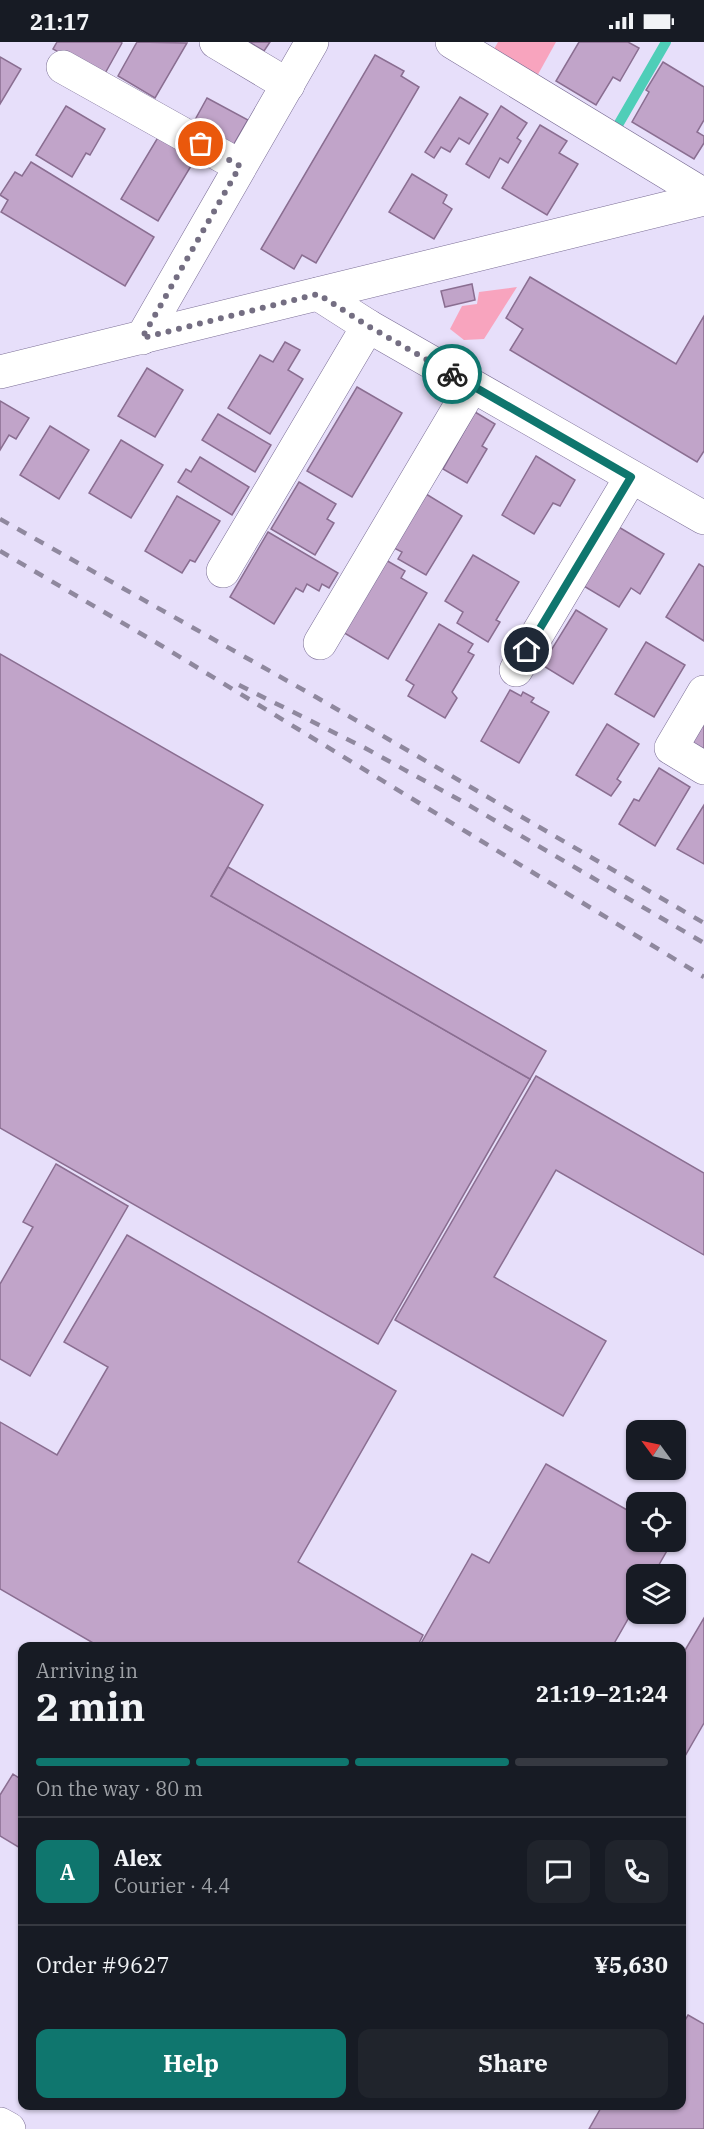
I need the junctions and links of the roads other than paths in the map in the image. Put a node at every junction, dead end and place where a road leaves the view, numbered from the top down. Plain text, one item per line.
1 (216, 42) edge
2 (312, 42) edge
3 (452, 42) edge
4 (63, 67) dead end
5 (288, 85) junction
6 (240, 166) junction
7 (704, 197) edge
8 (318, 294) junction
9 (368, 326) junction
10 (142, 338) junction
11 (0, 372) edge
12 (472, 386) junction
13 (631, 477) junction
14 (704, 518) edge
15 (223, 571) dead end
16 (320, 643) dead end
17 (516, 669) dead end
18 (704, 692) edge
19 (704, 768) edge
20 (0, 2124) edge
21 (9, 2129) edge

1 - 5 street
2 - 5 street
3 - 7 street
4 - 6 street
5 - 6 street
6 - 10 street
7 - 8 street
8 - 9 street
8 - 10 street
9 - 12 street
9 - 15 street
10 - 11 street
12 - 13 street
12 - 16 street
13 - 14 street
13 - 17 street
18 - 19 street
20 - 21 street

